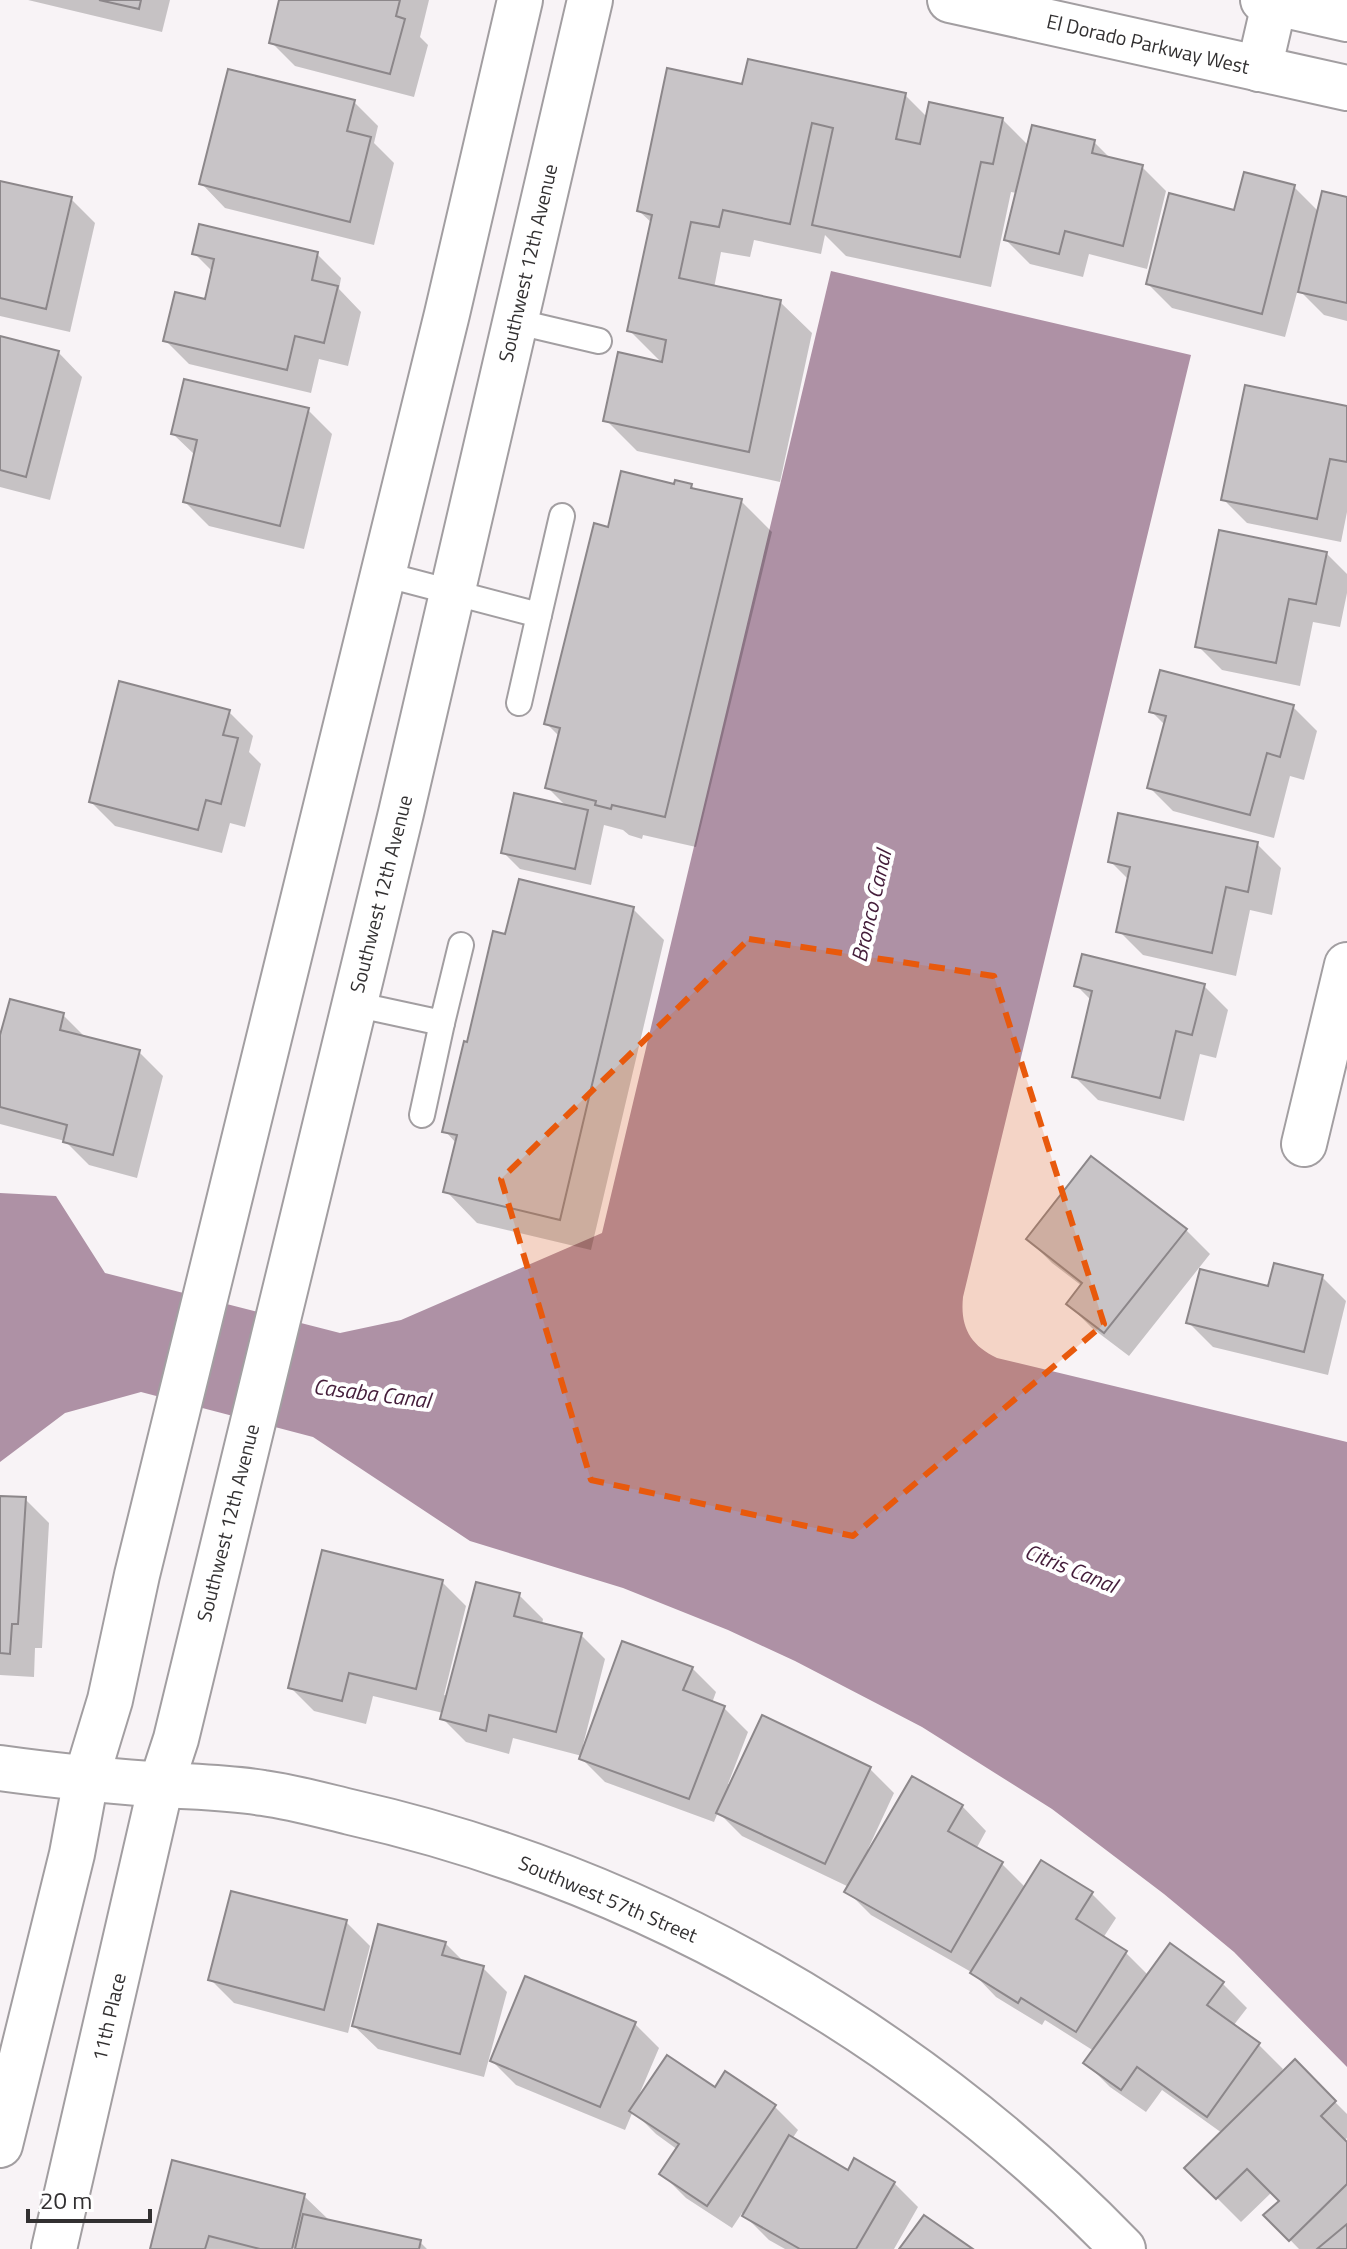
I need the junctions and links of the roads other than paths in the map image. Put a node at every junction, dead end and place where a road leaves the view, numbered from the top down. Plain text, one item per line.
1 (520, 0) edge
2 (590, 0) edge
3 (950, 0) edge
4 (1271, 1) edge
5 (1347, 19) edge
6 (1259, 69) junction
7 (1347, 88) edge
8 (514, 321) junction
9 (599, 341) dead end
10 (562, 516) dead end
11 (383, 574) junction
12 (451, 593) junction
13 (539, 615) junction
14 (519, 703) dead end
15 (461, 945) dead end
16 (1347, 965) edge
17 (354, 1004) junction
18 (442, 1023) junction
19 (422, 1115) dead end
20 (1304, 1144) dead end
21 (0, 1768) edge
22 (86, 1779) junction
23 (161, 1785) junction
24 (0, 2145) edge
25 (54, 2249) edge
26 (1123, 2249) edge

1 - 11 street
2 - 8 street, Southwest 12th Avenue
3 - 6 street, El Dorado Parkway West
4 - 5 street
4 - 6 street
6 - 7 street, El Dorado Parkway West
8 - 9 lane
8 - 12 street, Southwest 12th Avenue
10 - 13 lane
11 - 12 lane
11 - 22 street
12 - 13 lane
12 - 17 street, Southwest 12th Avenue
13 - 14 lane
15 - 18 lane
16 - 20 street
17 - 18 lane
17 - 23 street, Southwest 12th Avenue
18 - 19 lane
21 - 22 street, Southwest 57th Street
22 - 23 street, Southwest 57th Street
22 - 24 street
23 - 25 street, 11th Place
23 - 26 street, Southwest 57th Street

